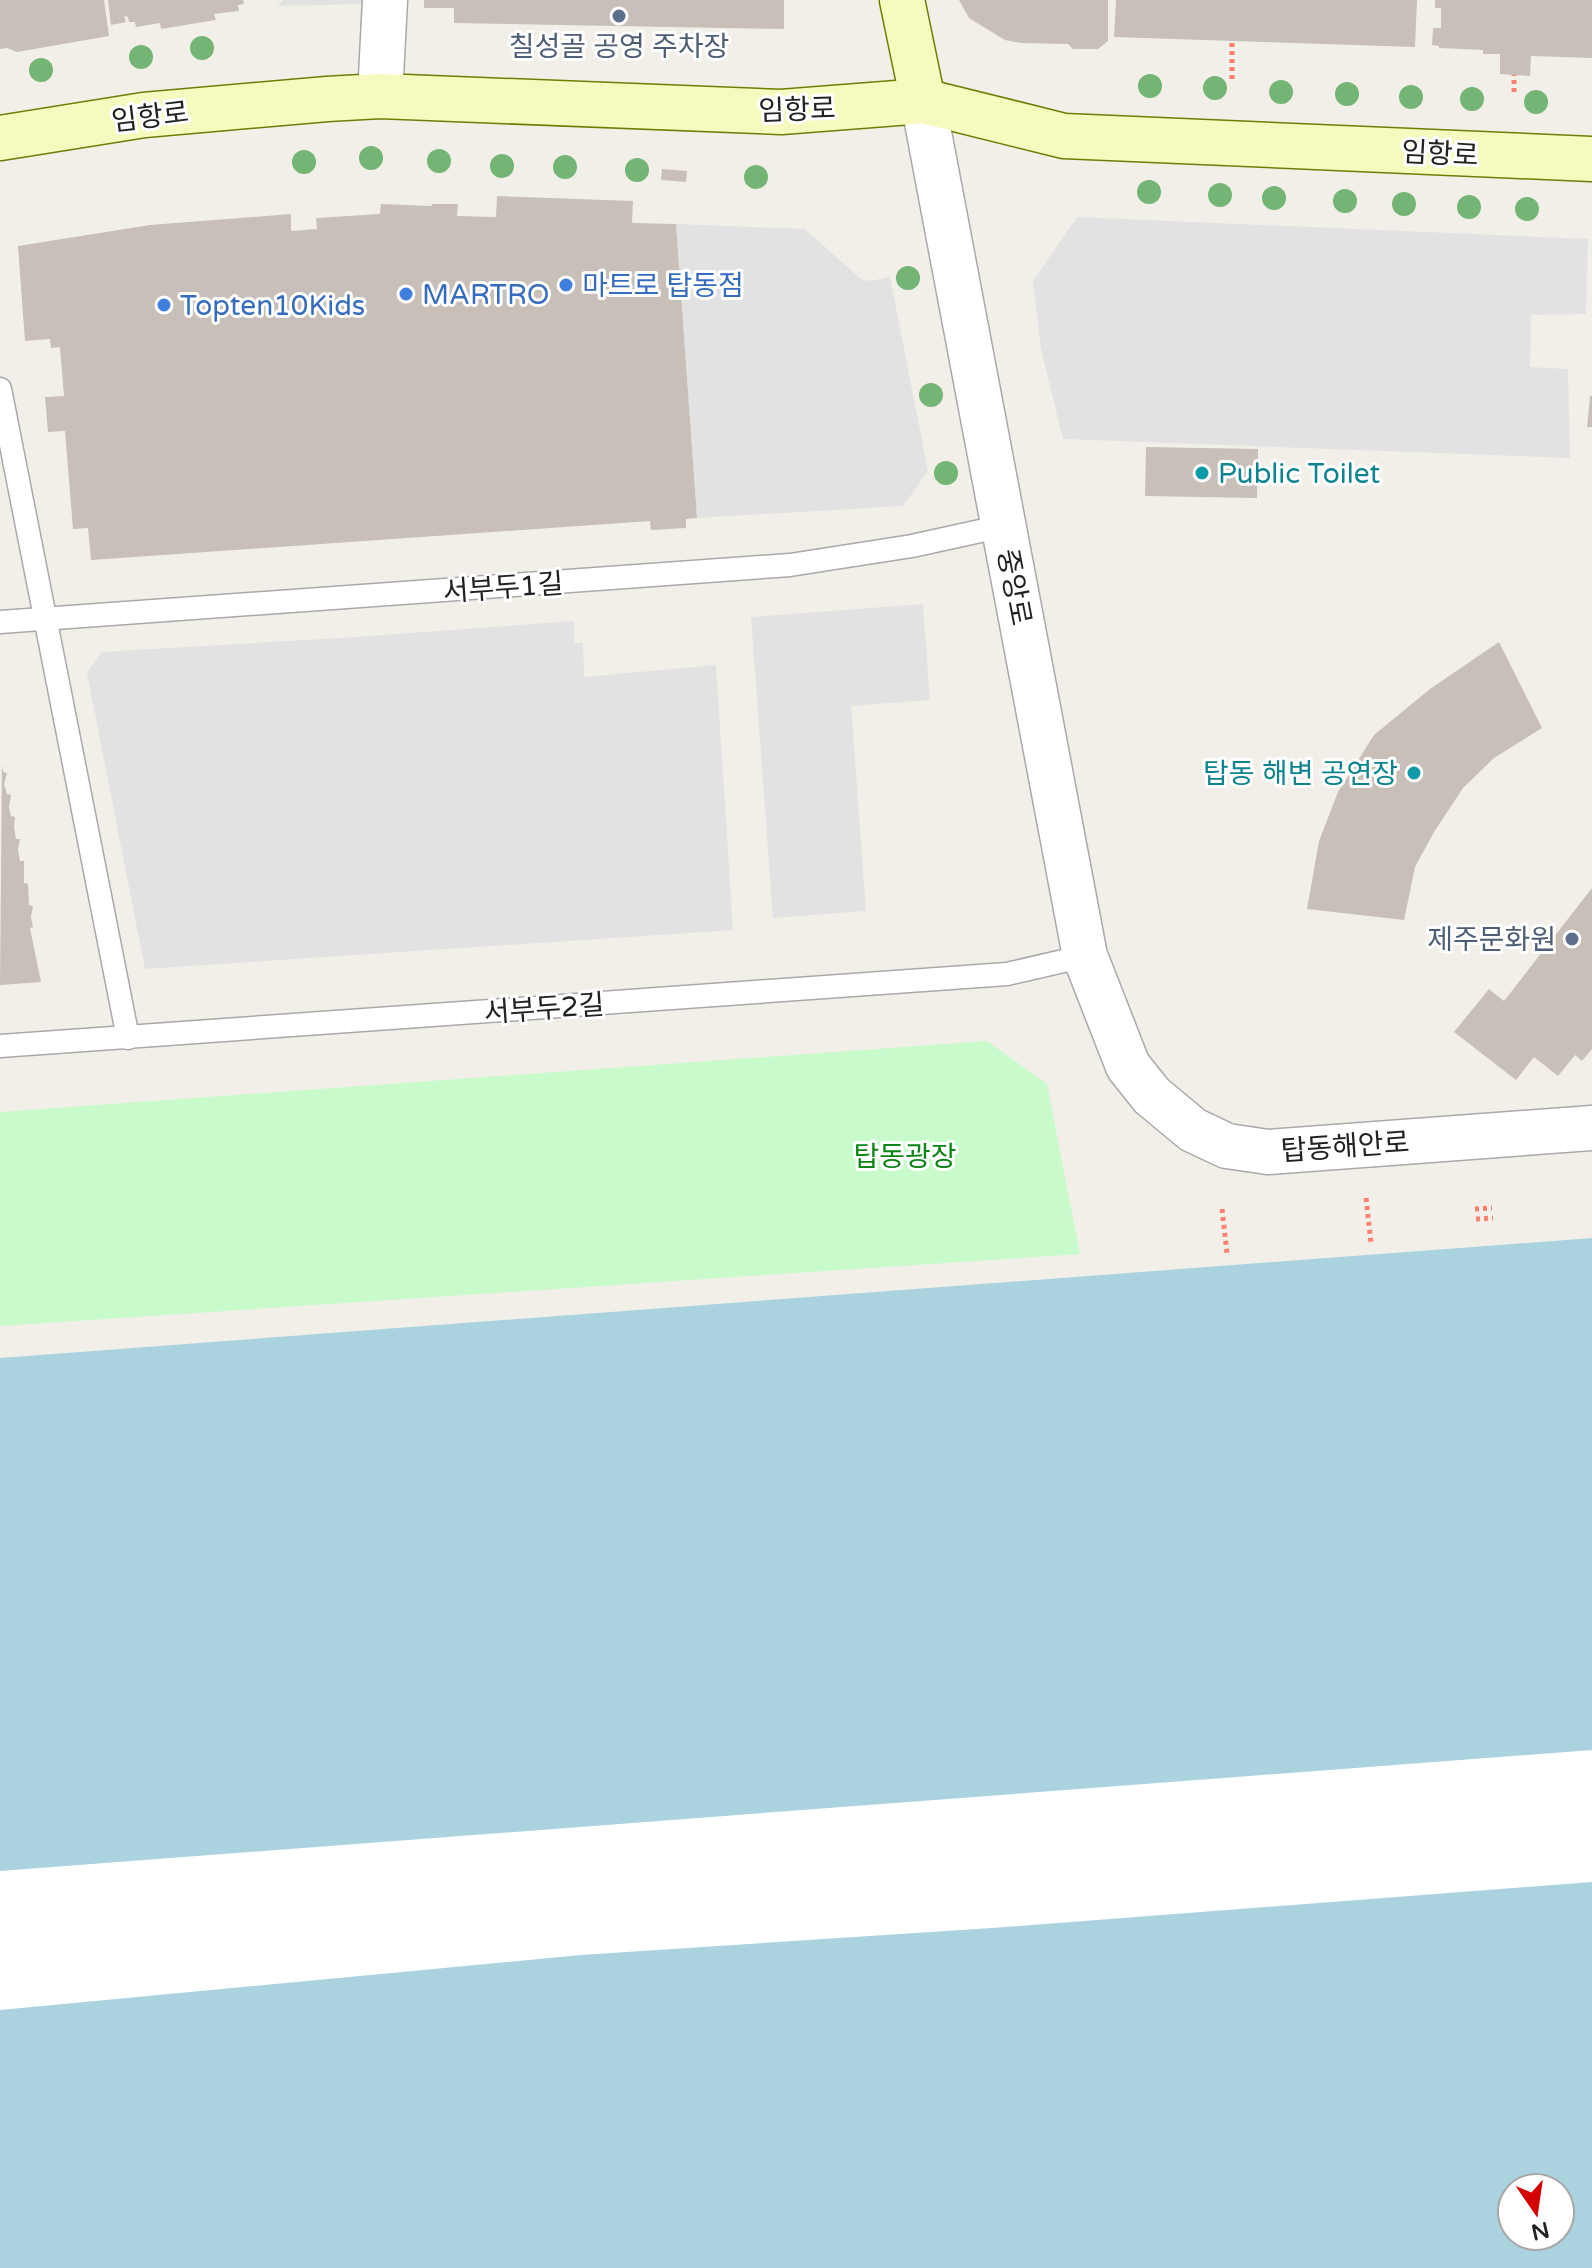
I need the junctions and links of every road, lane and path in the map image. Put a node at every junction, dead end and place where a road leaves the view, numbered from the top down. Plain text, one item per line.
1 (385, 0) edge
2 (902, 0) edge
3 (1232, 41) dead end
4 (1514, 75) dead end
5 (1232, 79) dead end
6 (1514, 92) dead end
7 (380, 96) junction
8 (923, 101) junction
9 (0, 138) edge
10 (1592, 159) edge
11 (0, 389) edge
12 (1003, 526) junction
13 (44, 619) junction
14 (0, 622) edge
15 (1085, 956) junction
16 (128, 1038) junction
17 (0, 1046) edge
18 (1128, 1066) joint
19 (1592, 1128) edge
20 (1366, 1198) dead end
21 (1492, 1208) dead end
22 (1222, 1209) dead end
23 (1475, 1209) dead end
24 (1493, 1218) dead end
25 (1476, 1219) dead end
26 (1371, 1243) dead end
27 (1227, 1253) dead end

1 - 7 street
2 - 8 main road
3 - 5 path
4 - 6 path
7 - 8 main road, 임항로
7 - 9 main road, 임항로
8 - 10 main road, 임항로
8 - 12 street, 중앙로
11 - 13 lane
12 - 13 lane, 서부두1길
12 - 15 street, 중앙로
13 - 14 lane, 서부두1길
13 - 16 lane
15 - 16 lane, 서부두2길
15 - 18 street, 중앙로
16 - 17 lane, 서부두2길
18 - 19 street, 탑동해안로
20 - 26 path
21 - 23 path
22 - 27 path
24 - 25 path

